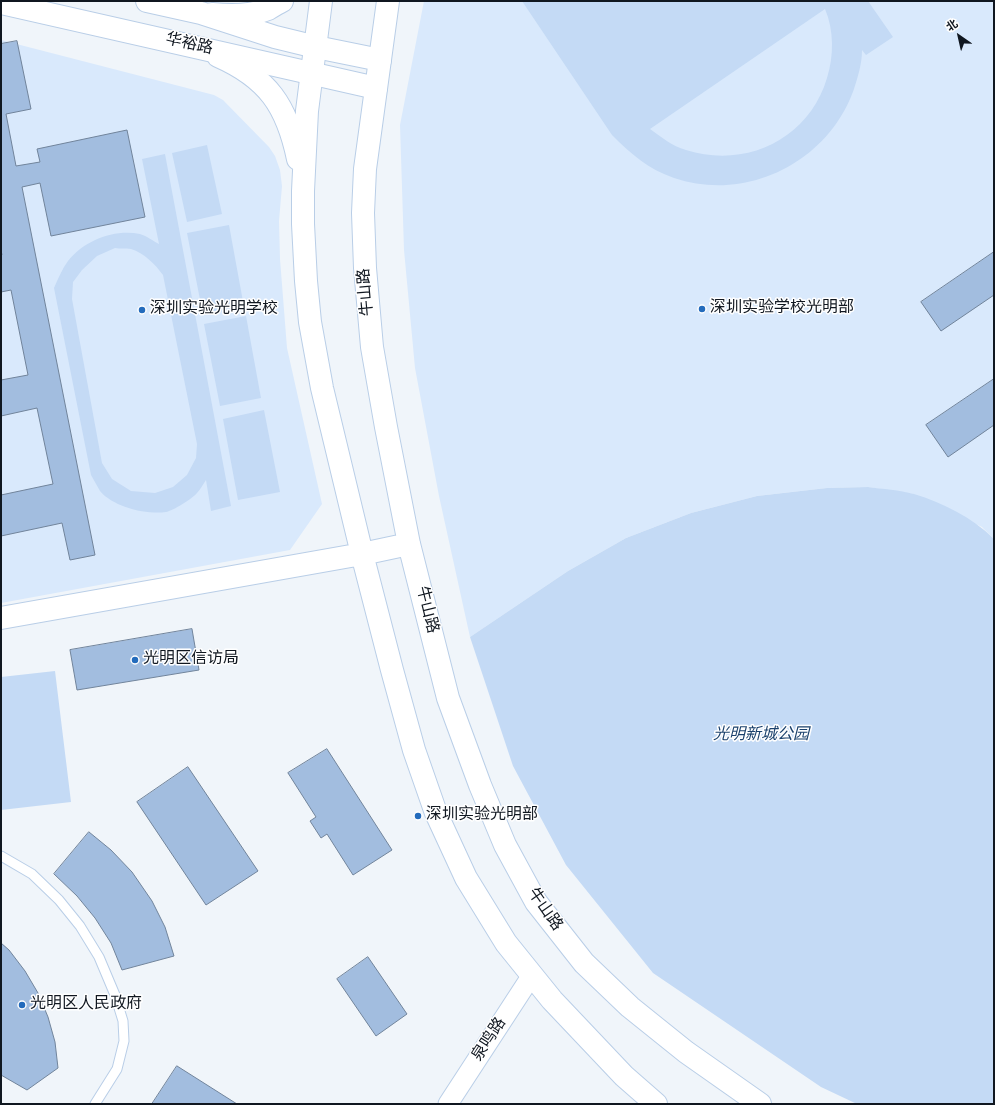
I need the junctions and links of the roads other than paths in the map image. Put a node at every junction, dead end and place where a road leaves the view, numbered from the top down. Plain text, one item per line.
1 (147, 1) edge
2 (282, 1) edge
3 (321, 1) edge
4 (388, 1) edge
5 (1, 2) edge
6 (201, 14) junction
7 (194, 46) junction
8 (316, 47) junction
9 (380, 60) junction
10 (312, 73) junction
11 (376, 88) junction
12 (303, 191) junction
13 (409, 544) junction
14 (362, 554) junction
15 (1, 618) edge
16 (1, 856) edge
17 (532, 975) junction
18 (95, 1104) edge
19 (448, 1104) edge
20 (656, 1104) edge
21 (760, 1104) edge

1 - 6 street, 华裕路
2 - 6 street
3 - 8 street
4 - 9 street, 牛山路
5 - 7 street, 华裕路
6 - 8 street, 华裕路
7 - 10 street, 华裕路
7 - 12 street
8 - 9 street, 华裕路
8 - 10 street
9 - 11 street, 牛山路
10 - 11 street, 华裕路
10 - 12 street
11 - 13 street, 牛山路
12 - 14 street
13 - 14 street
13 - 21 street, 牛山路
14 - 15 street
14 - 17 street
16 - 18 lane
17 - 19 street, 泉鸣路
17 - 20 street

